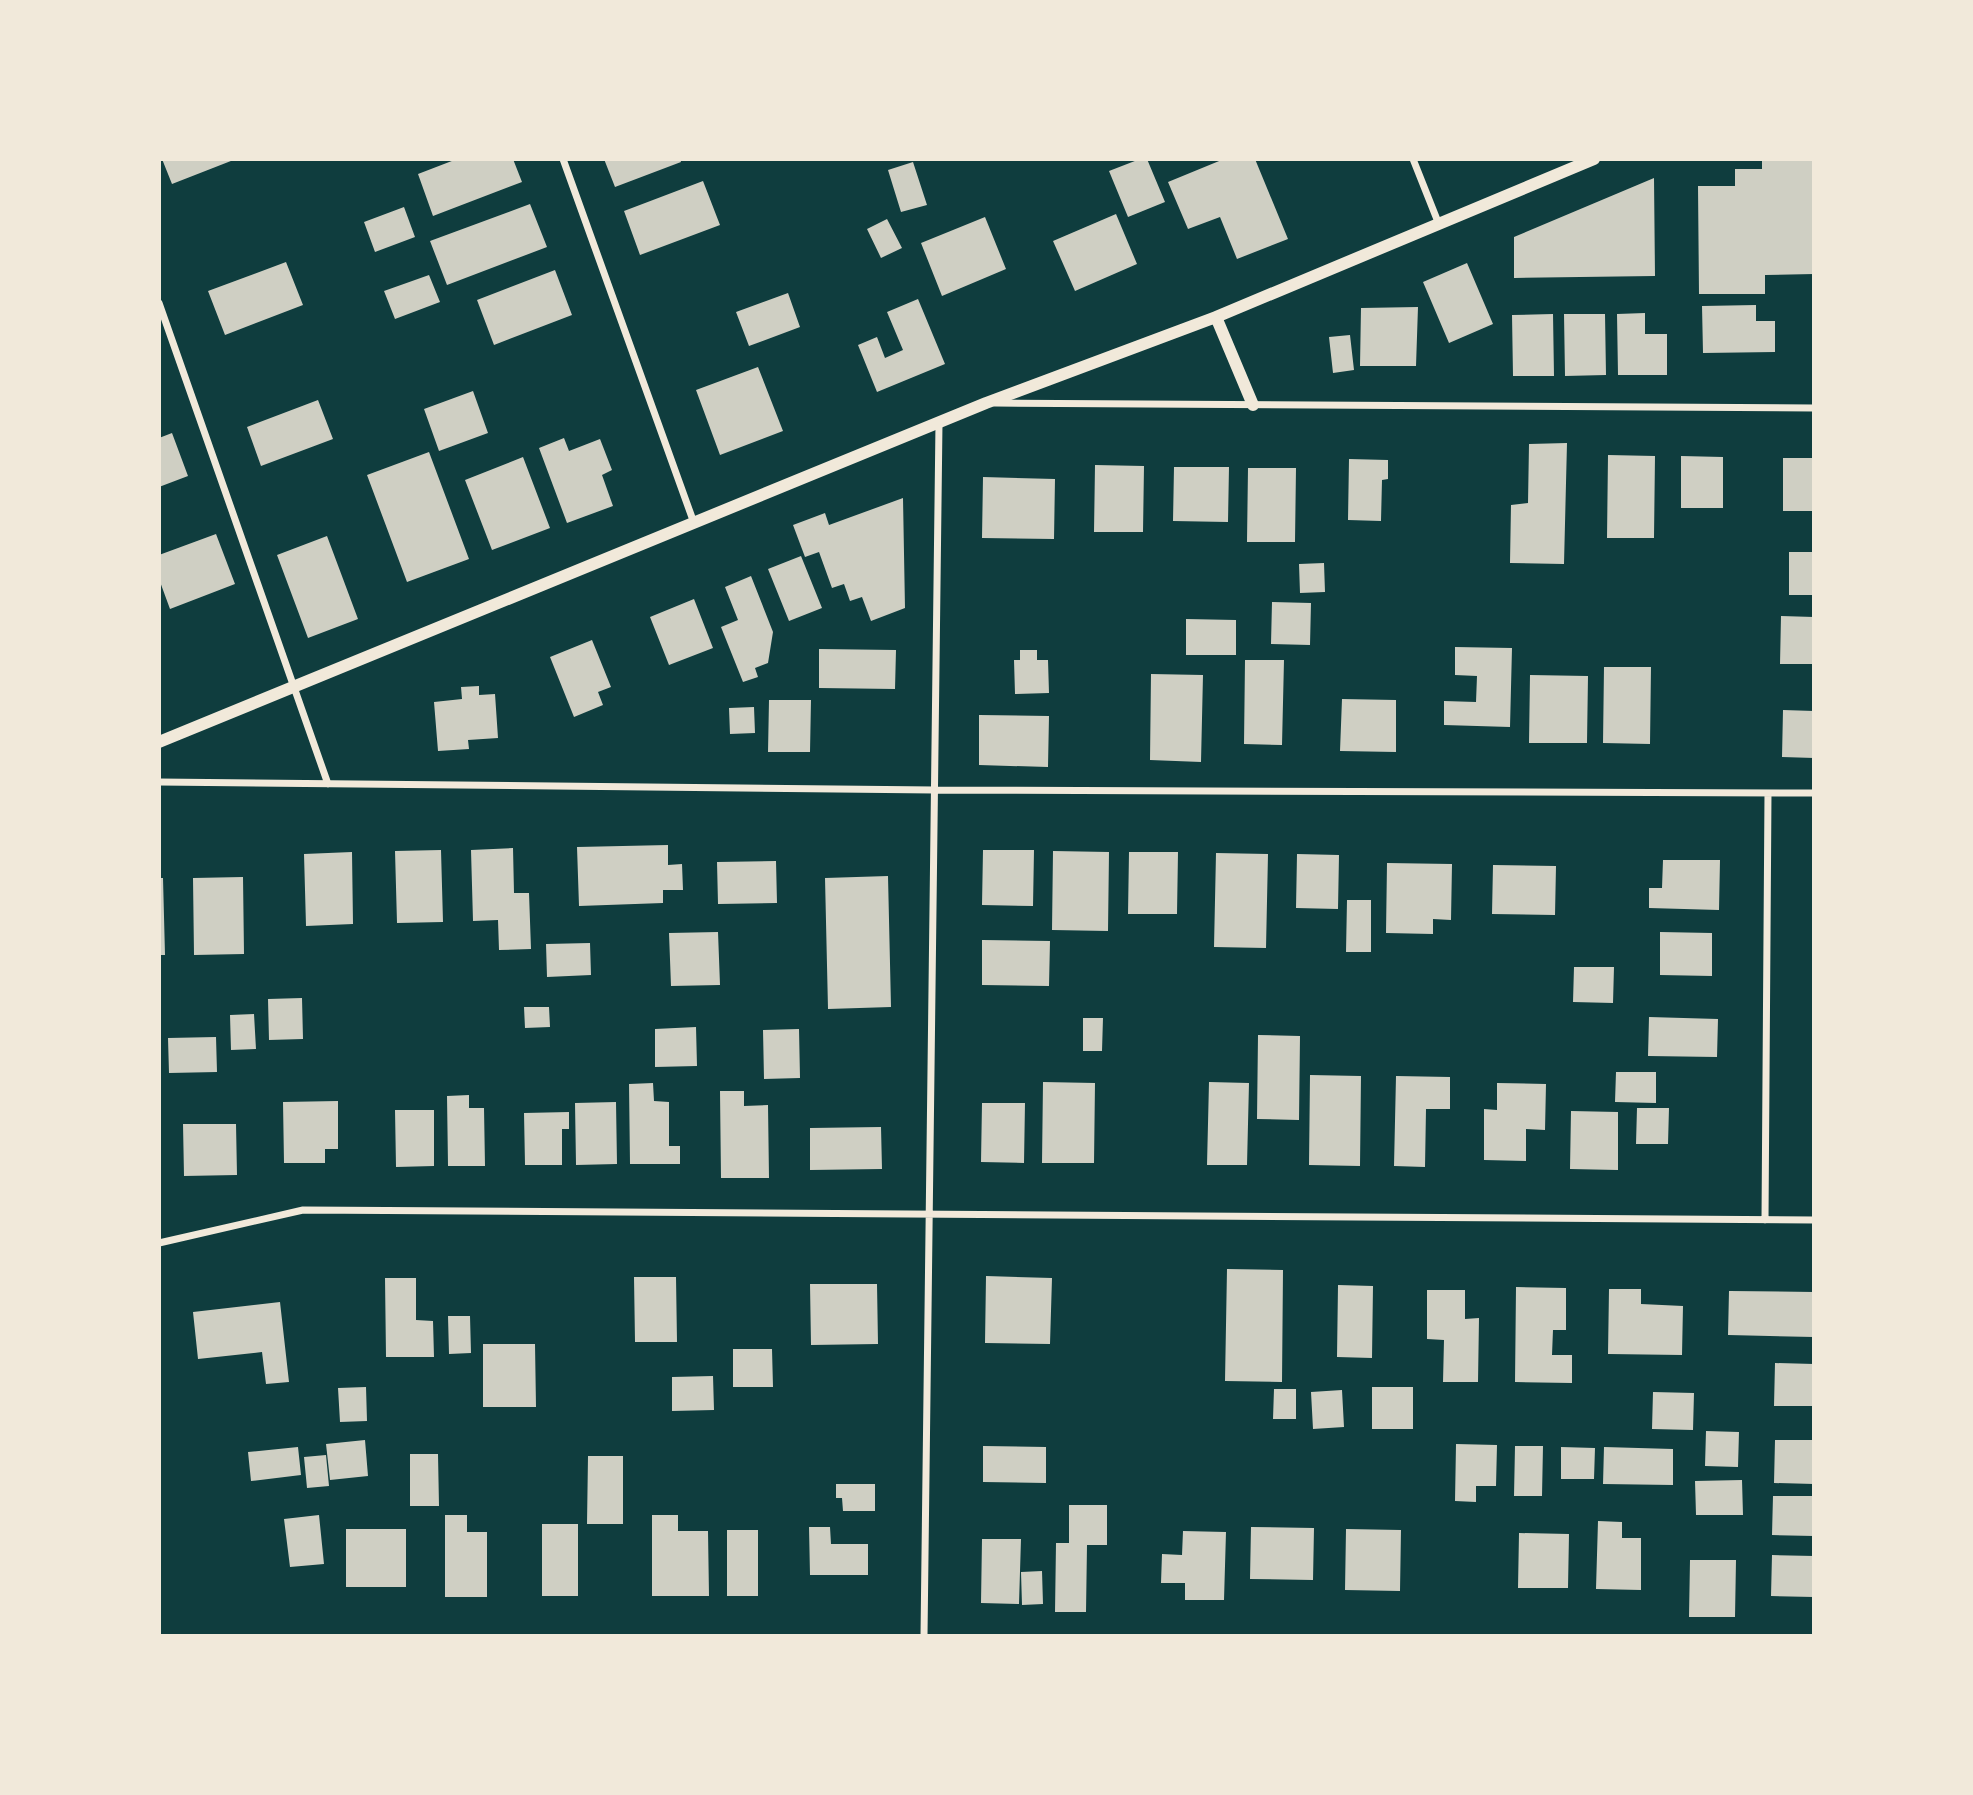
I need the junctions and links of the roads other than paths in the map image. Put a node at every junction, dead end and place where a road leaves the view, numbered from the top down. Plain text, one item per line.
1 (563, 159) edge
2 (1413, 159) edge
3 (1594, 159) edge
4 (1438, 222) junction
5 (159, 303) edge
6 (1216, 317) junction
7 (986, 403) junction
8 (1253, 405) junction
9 (1814, 408) edge
10 (939, 423) junction
11 (694, 523) junction
12 (294, 687) junction
13 (159, 742) edge
14 (159, 782) edge
15 (328, 784) junction
16 (934, 790) junction
17 (1768, 793) junction
18 (1814, 793) edge
19 (930, 1213) junction
20 (1765, 1220) junction
21 (1814, 1220) edge
22 (159, 1243) edge
23 (924, 1636) edge

1 - 11 street
2 - 4 street
3 - 4 street
4 - 6 street
5 - 12 street
6 - 7 street
6 - 8 street
7 - 8 street
7 - 10 street
8 - 9 street
10 - 11 street
10 - 16 street
11 - 12 street
12 - 13 street
12 - 15 street
14 - 15 street
15 - 16 street
16 - 17 street
16 - 19 street
17 - 18 street
17 - 20 street
19 - 20 street
19 - 22 street
19 - 23 street
20 - 21 street

